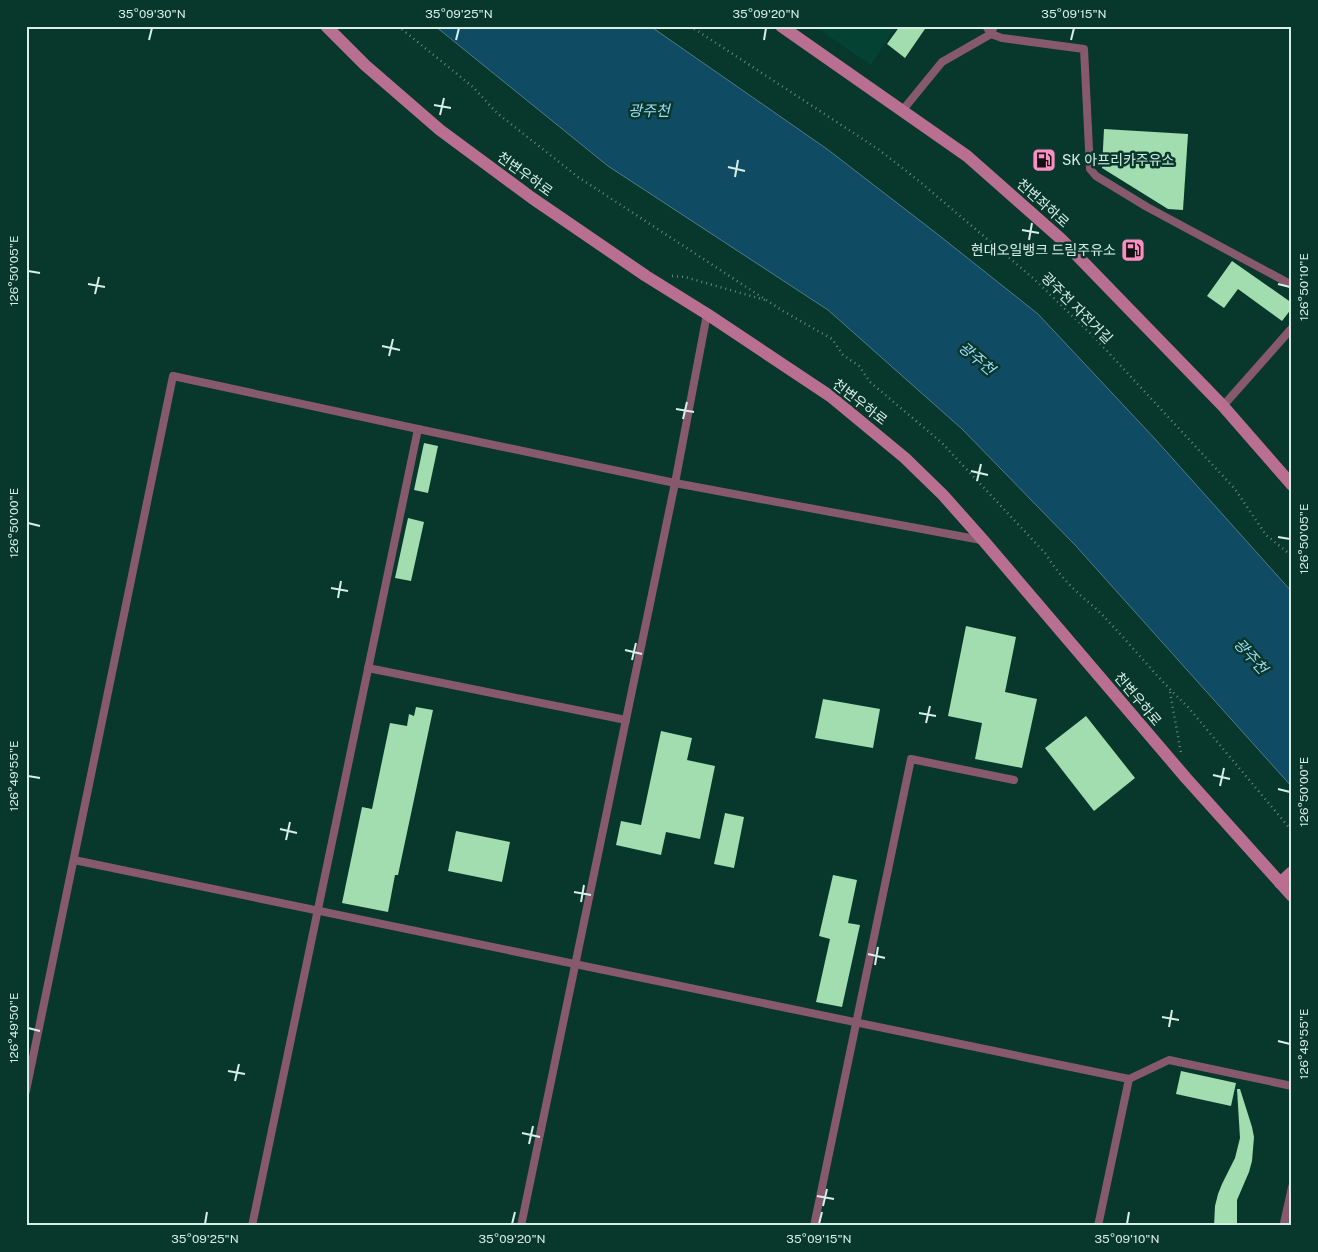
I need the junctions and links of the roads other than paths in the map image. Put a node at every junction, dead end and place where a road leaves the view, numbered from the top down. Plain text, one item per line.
1 (326, 26) edge
2 (781, 26) edge
3 (986, 26) edge
4 (993, 30) edge
5 (902, 111) junction
6 (1292, 286) edge
7 (707, 314) junction
8 (1292, 328) edge
9 (1223, 406) junction
10 (418, 428) junction
11 (675, 483) junction
12 (1292, 485) edge
13 (983, 540) junction
14 (368, 668) junction
15 (626, 720) junction
16 (1014, 780) dead end
17 (74, 860) junction
18 (1292, 872) edge
19 (1280, 882) junction
20 (1292, 896) edge
21 (318, 911) junction
22 (575, 964) junction
23 (856, 1022) junction
24 (1129, 1079) junction
25 (1292, 1086) edge
26 (26, 1091) edge
27 (1292, 1187) edge
28 (1292, 1225) edge
29 (252, 1226) edge
30 (521, 1226) edge
31 (814, 1226) edge
32 (1098, 1226) edge

1 - 7 street, 천변우하로
2 - 5 street, 천변좌하로
3 - 4 lane
4 - 5 lane
4 - 6 lane
5 - 9 street, 천변좌하로
7 - 11 lane
7 - 13 street, 천변우하로
8 - 9 lane
9 - 12 street, 천변좌하로
10 - 11 lane
10 - 14 lane
10 - 17 lane
11 - 13 lane
11 - 15 lane
13 - 19 street, 천변우하로
14 - 15 lane
14 - 21 lane
15 - 22 lane
16 - 23 lane
17 - 21 lane
17 - 26 lane
18 - 19 street
19 - 20 street, 천변우하로
21 - 22 lane
21 - 29 lane
22 - 23 lane
22 - 30 lane
23 - 24 lane
23 - 31 lane
24 - 25 lane
24 - 32 lane
27 - 28 lane

